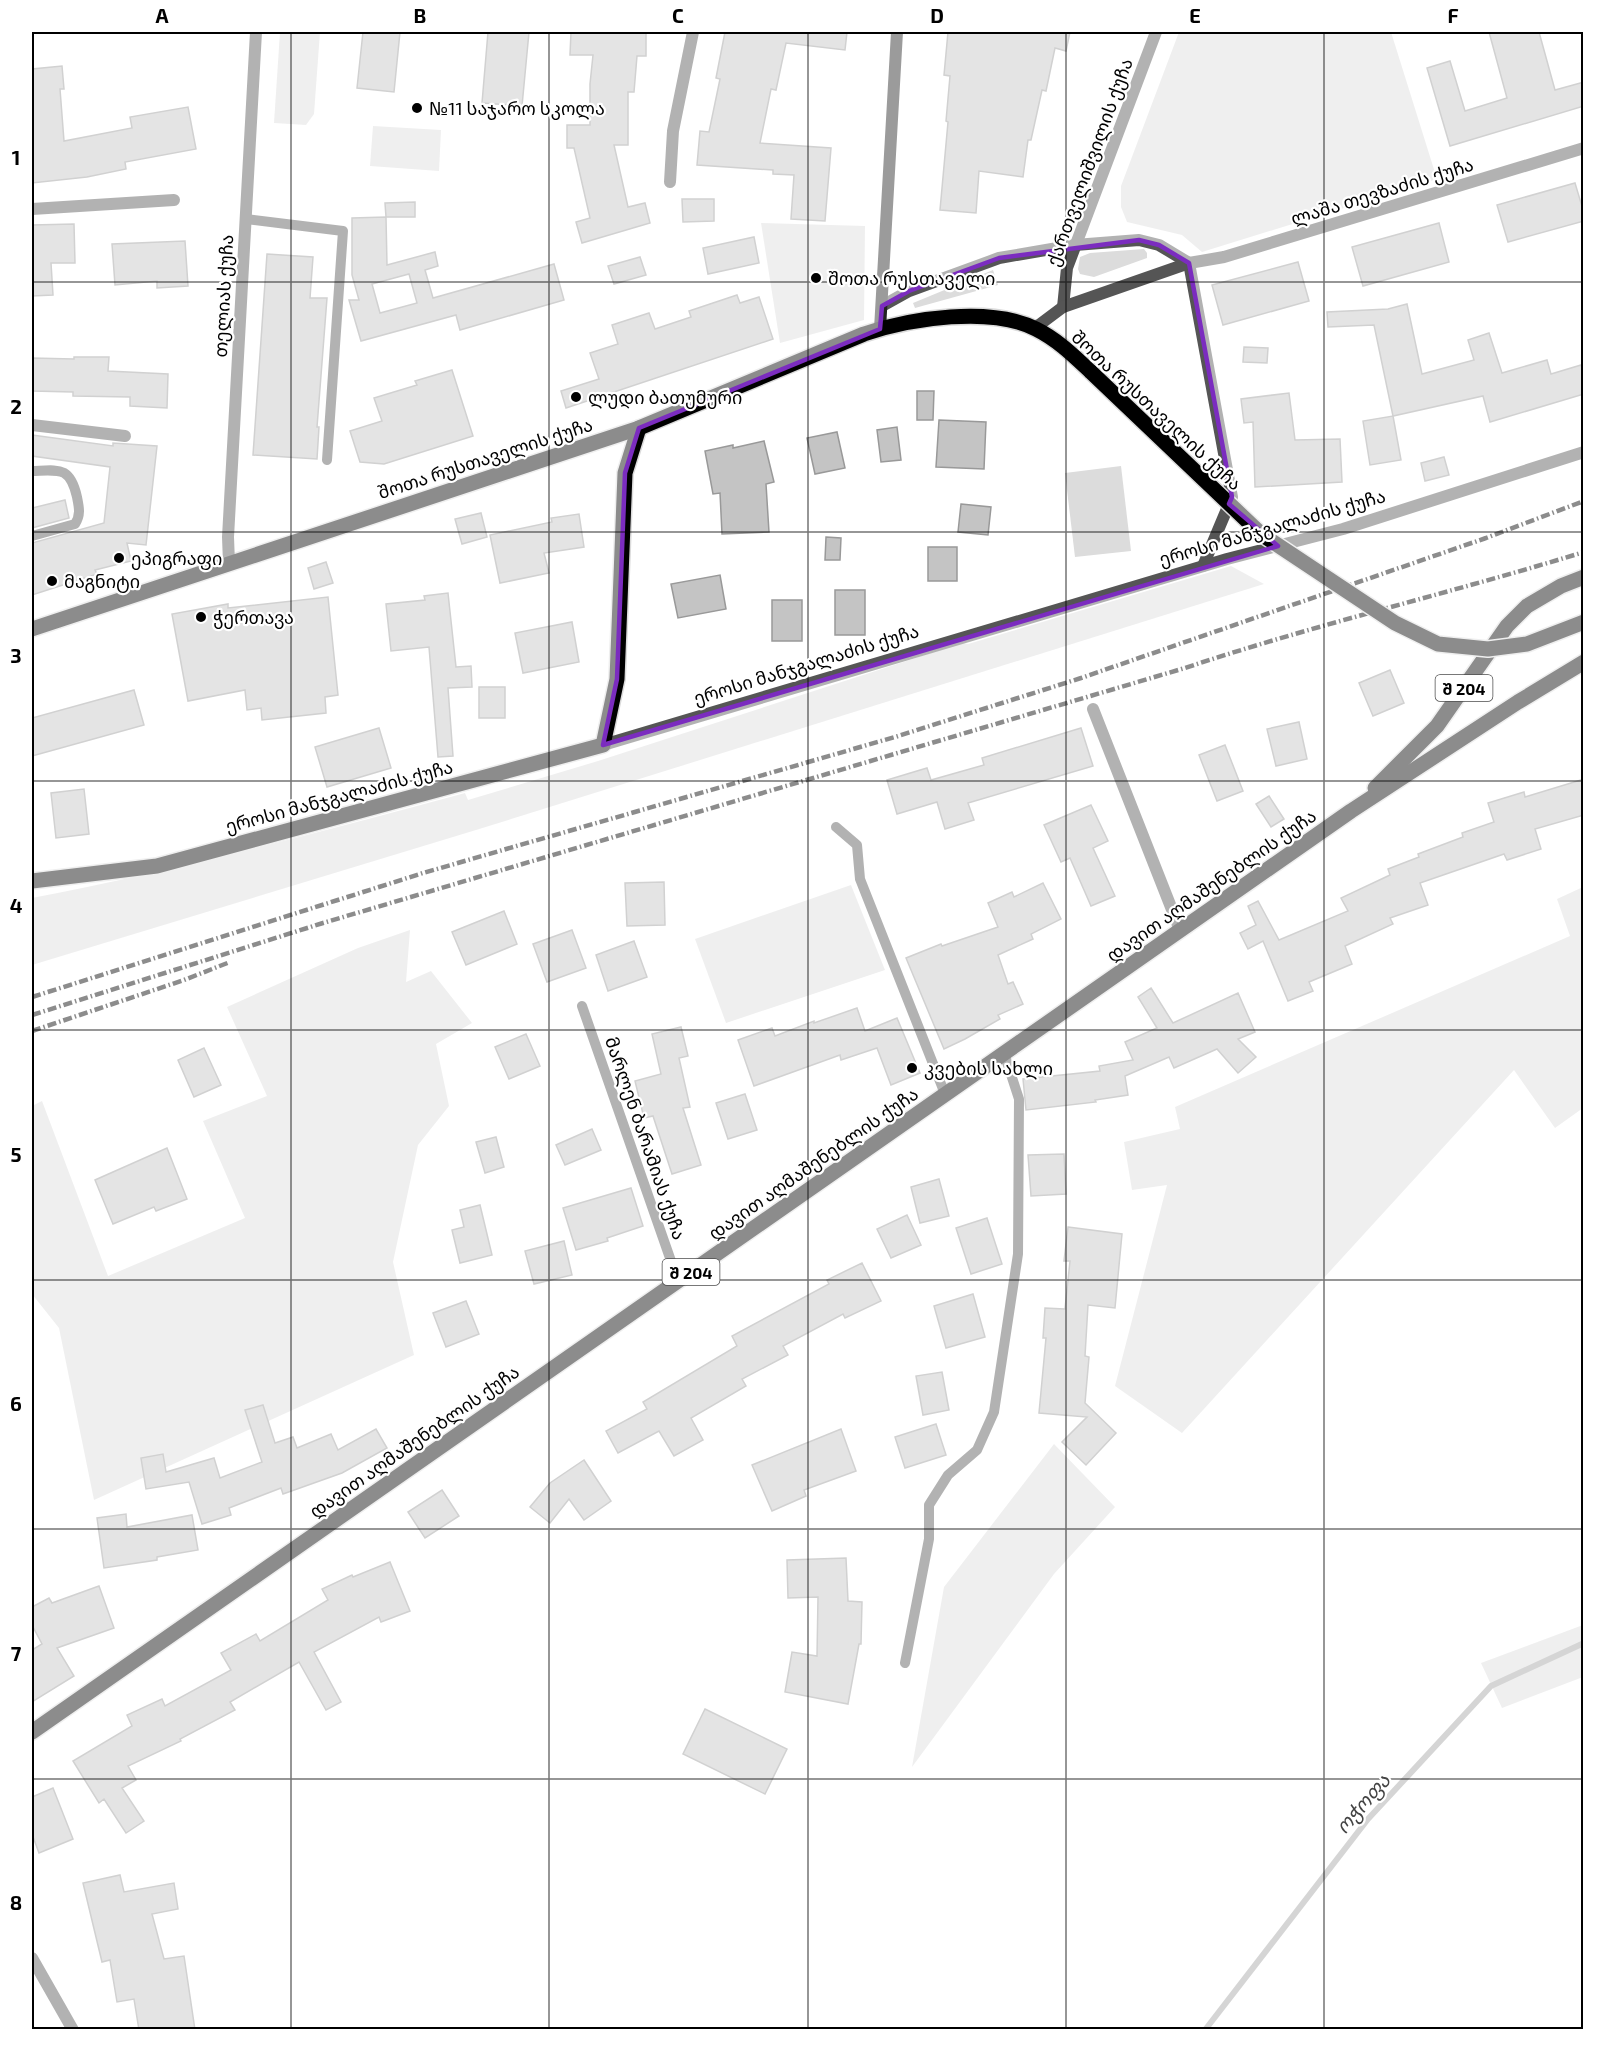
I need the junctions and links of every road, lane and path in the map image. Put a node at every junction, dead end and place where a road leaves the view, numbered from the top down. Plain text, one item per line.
1 (256, 32) edge
2 (693, 32) edge
3 (897, 32) edge
4 (1156, 32) edge
5 (1584, 148) edge
6 (670, 182) dead end
7 (174, 200) dead end
8 (32, 209) edge
9 (246, 219) junction
10 (1075, 245) junction
11 (1189, 263) junction
12 (882, 306) junction
13 (1063, 307) junction
14 (1035, 328) junction
15 (880, 329) junction
16 (32, 425) edge
17 (639, 428) junction
18 (124, 436) dead end
19 (1584, 452) edge
20 (327, 460) dead end
21 (32, 471) edge
22 (32, 536) edge
23 (229, 563) junction
24 (1203, 566) junction
25 (1584, 578) edge
26 (1584, 622) edge
27 (32, 628) edge
28 (1584, 662) edge
29 (1093, 709) dead end
30 (603, 745) junction
31 (1351, 811) junction
32 (836, 827) dead end
33 (32, 881) edge
34 (1180, 930) junction
35 (582, 1006) dead end
36 (1004, 1053) junction
37 (945, 1094) junction
38 (678, 1281) junction
39 (904, 1664) dead end
40 (32, 1732) edge
41 (32, 1958) edge
42 (73, 2030) edge

1 - 9 street, თელიას ქუჩა
2 - 6 street
3 - 12 street
4 - 10 street, ქართველიშვილის ქუჩა
5 - 11 street, ლაშა თევზაძის ქუჩა
7 - 8 street
9 - 20 lane
9 - 23 street, თელიას ქუჩა
10 - 11 street
10 - 12 street
10 - 13 street, ქართველიშვილის ქუჩა
11 - 13 street, ლაშა თევზაძის ქუჩა
11 - 24 street
12 - 15 street
13 - 14 street, ლაშა თევზაძის ქუჩა
14 - 15 main road, შოთა რუსთაველის ქუჩა
14 - 26 main road, შოთა რუსთაველის ქუჩა, bridge
15 - 17 main road, შოთა რუსთაველის ქუჩა
16 - 18 street
17 - 23 main road, შოთა რუსთაველის ქუჩა
17 - 30 main road
19 - 24 street, ეროსი მანჯგალაძის ქუჩა
21 - 22 lane
23 - 27 main road, შოთა რუსთაველის ქუჩა
24 - 30 street, ეროსი მანჯგალაძის ქუჩა
25 - 31 main road, დავით აღმაშენებლის ქუჩა / შ 204
28 - 31 main road, დავით აღმაშენებლის ქუჩა / შ 204
29 - 34 street
30 - 33 main road, ეროსი მანჯგალაძის ქუჩა
31 - 34 main road, დავით აღმაშენებლის ქუჩა / შ 204
32 - 37 lane
34 - 36 main road, დავით აღმაშენებლის ქუჩა / შ 204
35 - 38 lane, მარლენ ბარამიას ქუჩა
36 - 37 main road, დავით აღმაშენებლის ქუჩა / შ 204
36 - 39 lane
37 - 38 main road, დავით აღმაშენებლის ქუჩა / შ 204
38 - 40 main road, დავით აღმაშენებლის ქუჩა / შ 204
41 - 42 street

